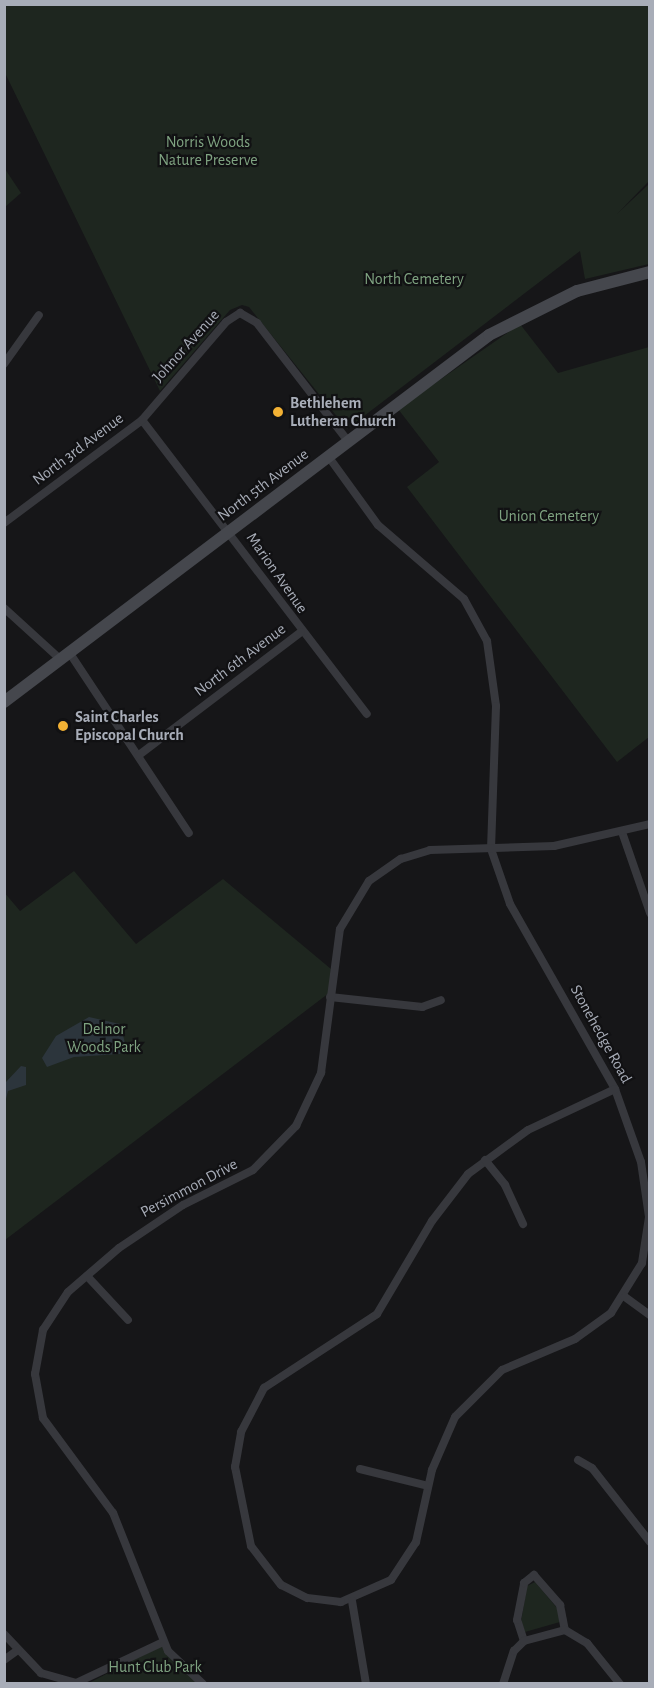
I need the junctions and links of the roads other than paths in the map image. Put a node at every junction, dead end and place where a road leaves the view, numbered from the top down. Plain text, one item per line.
1 (650, 272) edge
2 (39, 315) dead end
3 (4, 364) edge
4 (142, 420) junction
5 (347, 440) junction
6 (328, 456) junction
7 (4, 523) edge
8 (230, 531) junction
9 (4, 608) edge
10 (301, 632) junction
11 (64, 656) junction
12 (4, 702) edge
13 (367, 714) dead end
14 (139, 755) junction
15 (650, 824) edge
16 (622, 832) junction
17 (189, 833) dead end
18 (492, 849) junction
19 (650, 913) edge
20 (330, 997) junction
21 (441, 1000) dead end
22 (615, 1089) junction
23 (485, 1160) junction
24 (647, 1187) edge
25 (523, 1224) dead end
26 (87, 1276) junction
27 (625, 1298) junction
28 (650, 1315) edge
29 (128, 1320) dead end
30 (578, 1460) dead end
31 (360, 1469) dead end
32 (428, 1486) junction
33 (650, 1542) edge
34 (352, 1601) junction
35 (565, 1630) junction
36 (4, 1634) edge
37 (524, 1641) junction
38 (163, 1642) junction
39 (18, 1650) junction
40 (4, 1660) edge
41 (203, 1683) edge
42 (366, 1683) edge
43 (503, 1683) edge
44 (620, 1683) edge

1 - 5 main road, North 5th Avenue
2 - 3 street
4 - 5 street, Johnor Avenue
4 - 7 street, North 3rd Avenue
4 - 8 street, Marion Avenue
5 - 6 main road, North 5th Avenue
6 - 8 main road, North 5th Avenue
6 - 18 street, Stonehedge Road
8 - 10 street, Marion Avenue
8 - 11 main road, North 5th Avenue
9 - 11 street
10 - 13 street, Marion Avenue
10 - 14 street, North 6th Avenue
11 - 12 main road, North 5th Avenue
11 - 14 street
14 - 17 street
15 - 16 street, Persimmon Drive
16 - 18 street, Persimmon Drive
16 - 19 street
18 - 20 street, Persimmon Drive
18 - 22 street, Stonehedge Road
20 - 21 street
20 - 26 street, Persimmon Drive
22 - 23 street
22 - 24 street, Stonehedge Road
23 - 25 street
23 - 34 street
24 - 27 street, Stonehedge Road
26 - 29 street
26 - 38 street, Persimmon Drive
27 - 28 street
27 - 32 street, Stonehedge Road
30 - 33 street
31 - 32 street
32 - 34 street, Stonehedge Road
34 - 42 street
35 - 37 street
35 - 37 street
35 - 44 street
36 - 39 street
37 - 43 street
38 - 39 street
38 - 41 street, Persimmon Drive
39 - 40 street

